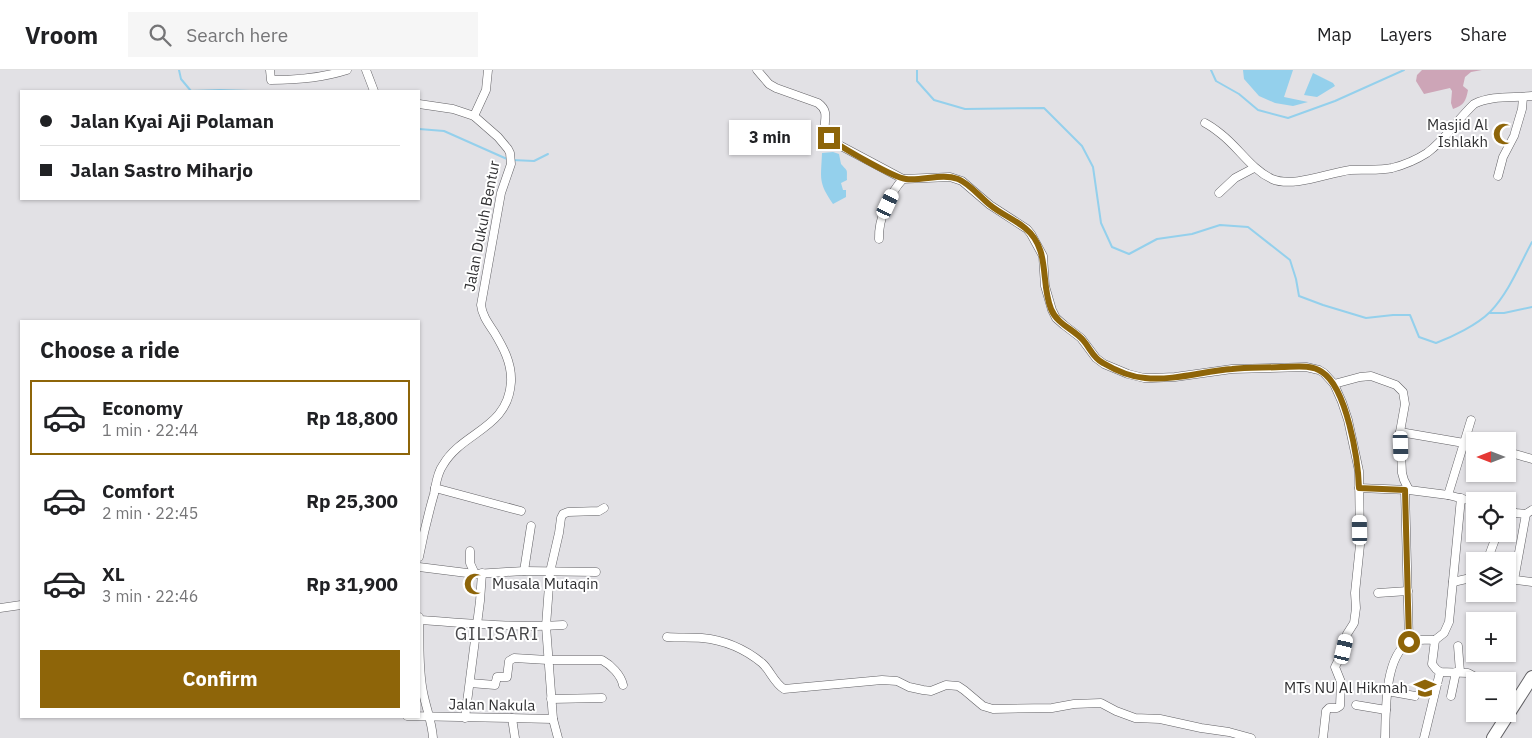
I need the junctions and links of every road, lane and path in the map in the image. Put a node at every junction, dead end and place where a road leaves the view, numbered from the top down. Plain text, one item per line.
1 (270, 70) edge
2 (346, 70) edge
3 (366, 70) edge
4 (488, 70) edge
5 (757, 70) edge
6 (374, 90) edge
7 (1532, 96) edge
8 (1523, 97) junction
9 (420, 104) edge
10 (474, 116) junction
11 (1205, 123) dead end
12 (1254, 168) junction
13 (1498, 176) dead end
14 (903, 179) junction
15 (1219, 193) dead end
16 (879, 239) dead end
17 (1334, 384) junction
18 (1471, 420) dead end
19 (1400, 432) junction
20 (1469, 432) edge
21 (1466, 441) edge
22 (1466, 444) edge
23 (1516, 454) edge
24 (1532, 459) edge
25 (435, 488) junction
26 (1359, 488) junction
27 (1407, 490) junction
28 (1448, 495) junction
29 (1460, 498) junction
30 (1466, 500) edge
31 (604, 508) dead end
32 (521, 510) dead end
33 (1529, 512) edge
34 (1516, 513) edge
35 (530, 526) dead end
36 (470, 551) dead end
37 (420, 553) edge
38 (1516, 561) edge
39 (420, 566) edge
40 (524, 571) junction
41 (550, 572) junction
42 (596, 572) dead end
43 (478, 573) junction
44 (1466, 579) edge
45 (1516, 580) edge
46 (1453, 582) junction
47 (1532, 582) edge
48 (1408, 592) junction
49 (1378, 593) dead end
50 (20, 605) edge
51 (0, 608) edge
52 (420, 619) edge
53 (478, 624) junction
54 (546, 626) junction
55 (563, 626) dead end
56 (667, 637) dead end
57 (1435, 640) junction
58 (1409, 642) junction
59 (1458, 646) dead end
60 (420, 650) edge
61 (548, 660) junction
62 (1440, 672) junction
63 (1458, 672) junction
64 (1466, 673) edge
65 (1532, 677) edge
66 (470, 683) junction
67 (622, 685) dead end
68 (1387, 691) junction
69 (1416, 696) dead end
70 (1451, 696) dead end
71 (1516, 696) edge
72 (602, 698) dead end
73 (551, 699) junction
74 (1356, 705) dead end
75 (1386, 710) junction
76 (420, 717) edge
77 (430, 718) junction
78 (465, 718) junction
79 (512, 718) junction
80 (553, 719) junction
81 (1501, 722) edge
82 (433, 738) edge
83 (515, 738) edge
84 (558, 738) edge
85 (1250, 738) edge
86 (1323, 738) edge
87 (1385, 738) edge
88 (1424, 738) edge
89 (1493, 738) edge

1 - 2 street
3 - 6 street
4 - 10 street
5 - 14 street
7 - 8 street
8 - 12 street
8 - 13 street
9 - 10 street, Jalan Dukuh Bentur
10 - 25 street, Jalan Dukuh Bentur
11 - 12 street
12 - 15 street
14 - 16 street
14 - 17 street
17 - 19 street
17 - 26 street
18 - 20 street
19 - 21 street
19 - 27 street
22 - 28 street
23 - 24 street
25 - 32 street
25 - 37 street, Jalan Dukuh Bentur
26 - 27 street
26 - 86 street
27 - 28 street
27 - 48 street
28 - 29 street
29 - 30 street
29 - 46 street
31 - 41 street
33 - 34 street
33 - 38 street
35 - 40 street
36 - 43 street
39 - 43 street
40 - 41 street
40 - 43 street
41 - 42 street
41 - 54 street
43 - 53 street
44 - 46 street
45 - 47 street
46 - 57 street
48 - 49 street
48 - 58 street
50 - 51 street
52 - 53 street
53 - 54 street
53 - 66 street
54 - 55 street
54 - 61 street
56 - 85 street
57 - 58 street
57 - 62 street
58 - 68 street
59 - 63 street
60 - 77 street
61 - 66 street
61 - 67 street
61 - 73 street
62 - 63 street
62 - 88 street
63 - 64 street
63 - 70 street
65 - 71 main road
66 - 78 street
68 - 69 street
68 - 75 street
72 - 73 street
73 - 80 street
74 - 75 street
75 - 87 street
76 - 77 street, Jalan Nakula
77 - 78 street, Jalan Nakula
77 - 82 street
78 - 79 street, Jalan Nakula
79 - 80 street, Jalan Nakula
79 - 83 street
80 - 84 street
81 - 89 main road

